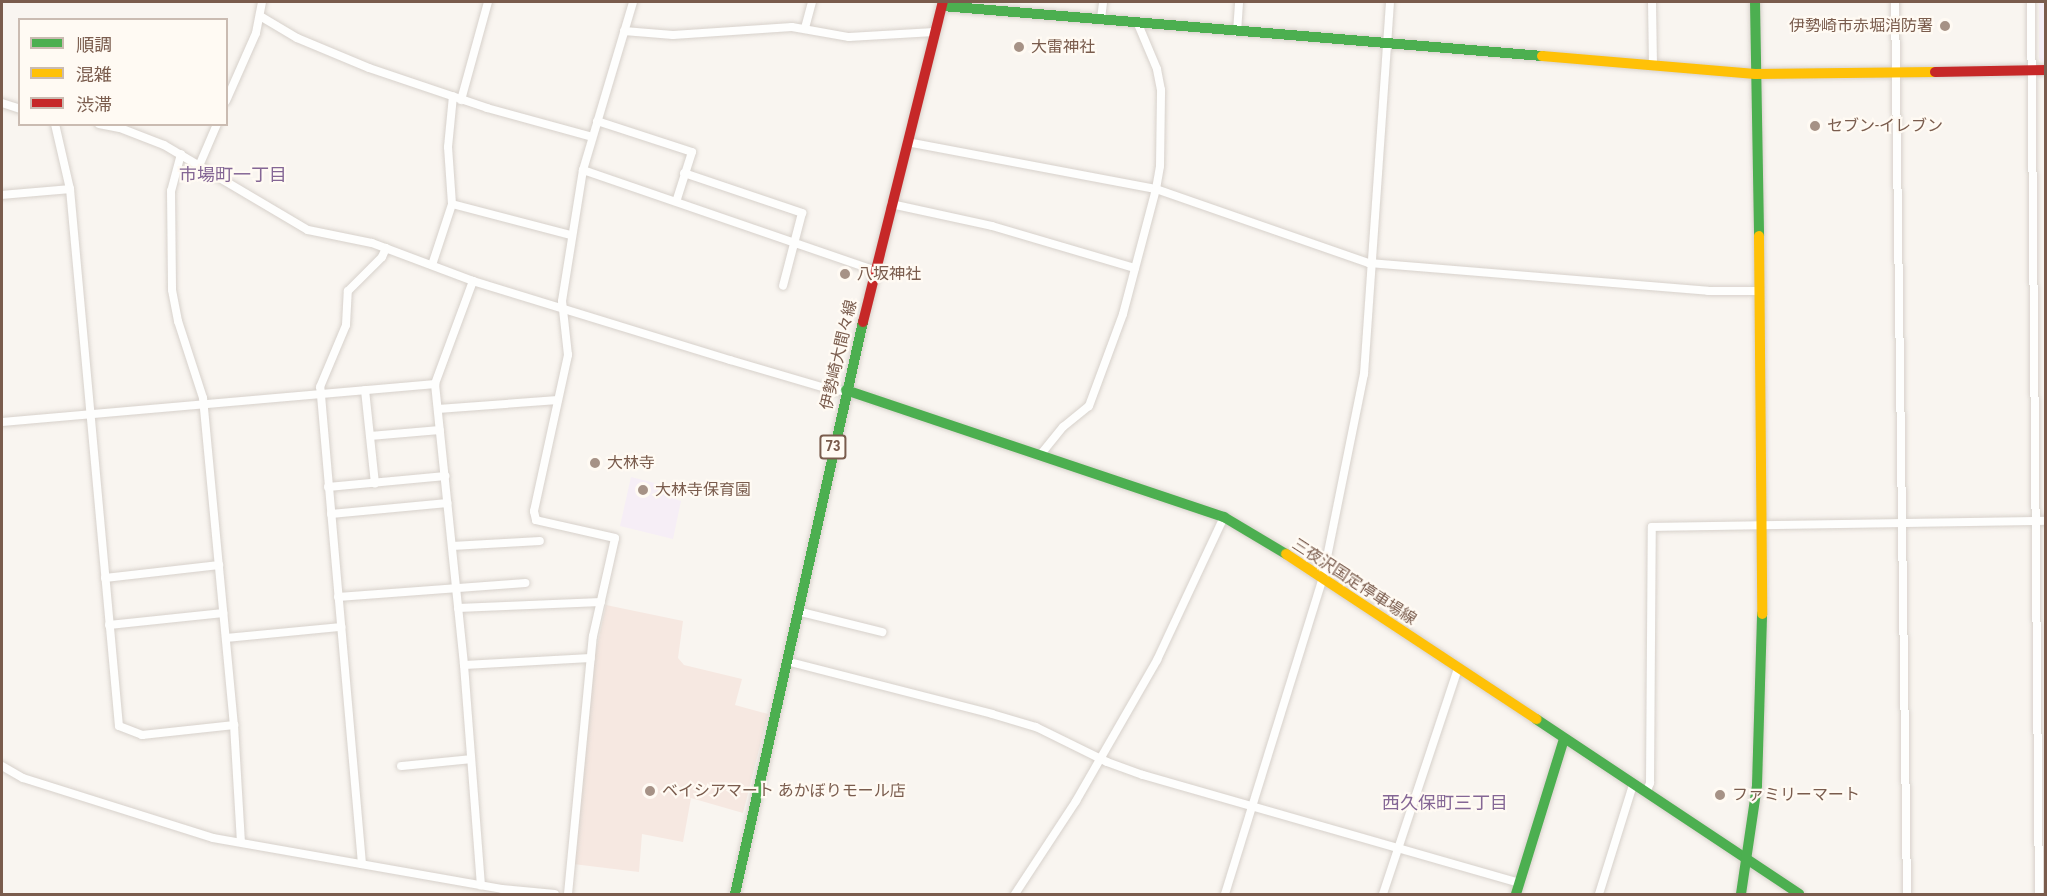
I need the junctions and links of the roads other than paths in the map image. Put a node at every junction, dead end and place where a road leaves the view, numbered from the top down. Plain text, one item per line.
1 (262, 2) edge
2 (488, 2) edge
3 (633, 2) edge
4 (812, 2) edge
5 (1103, 2) edge
6 (1239, 2) edge
7 (1390, 2) edge
8 (1652, 2) edge
9 (1755, 2) edge
10 (1895, 2) edge
11 (2031, 2) edge
12 (943, 4) edge
13 (260, 16) junction
14 (1101, 19) junction
15 (1138, 24) junction
16 (805, 28) junction
17 (624, 31) junction
18 (934, 32) junction
19 (1237, 32) junction
20 (1386, 44) junction
21 (1653, 64) junction
22 (2046, 70) edge
23 (2032, 71) junction
24 (1896, 73) junction
25 (1755, 74) junction
26 (228, 96) edge
27 (457, 98) junction
28 (2, 103) edge
29 (18, 108) edge
30 (597, 121) junction
31 (55, 126) edge
32 (107, 126) edge
33 (216, 126) edge
34 (592, 137) junction
35 (907, 142) junction
36 (181, 154) junction
37 (199, 166) junction
38 (583, 170) junction
39 (684, 173) junction
40 (70, 189) junction
41 (1156, 189) junction
42 (2, 195) edge
43 (676, 202) junction
44 (452, 204) junction
45 (891, 204) junction
46 (571, 235) junction
47 (794, 245) junction
48 (386, 248) junction
49 (1369, 263) junction
50 (432, 265) junction
51 (1135, 268) junction
52 (874, 270) junction
53 (473, 281) junction
54 (783, 286) dead end
55 (1759, 291) junction
56 (562, 307) junction
57 (435, 384) junction
58 (365, 390) junction
59 (846, 390) junction
60 (320, 394) junction
61 (558, 400) junction
62 (203, 405) junction
63 (438, 409) junction
64 (89, 414) junction
65 (2, 422) edge
66 (440, 430) junction
67 (370, 436) junction
68 (1041, 454) junction
69 (445, 476) junction
70 (375, 483) junction
71 (328, 487) junction
72 (447, 503) junction
73 (331, 514) junction
74 (1224, 517) junction
75 (2042, 521) edge
76 (1902, 523) junction
77 (1763, 526) junction
78 (540, 540) dead end
79 (452, 546) junction
80 (219, 565) junction
81 (1323, 577) junction
82 (105, 578) junction
83 (525, 583) dead end
84 (456, 588) junction
85 (338, 597) junction
86 (601, 602) junction
87 (458, 608) junction
88 (797, 611) junction
89 (223, 613) junction
90 (109, 625) junction
91 (341, 627) junction
92 (882, 632) dead end
93 (226, 638) junction
94 (591, 658) junction
95 (786, 661) junction
96 (464, 664) junction
97 (1458, 668) junction
98 (234, 725) junction
99 (2042, 733) edge
100 (1564, 739) junction
101 (1100, 758) junction
102 (471, 759) junction
103 (2, 766) edge
104 (401, 766) dead end
105 (1633, 785) junction
106 (1646, 793) junction
107 (1253, 804) junction
108 (241, 842) junction
109 (1397, 848) junction
110 (1747, 859) junction
111 (362, 864) junction
112 (481, 885) junction
113 (1517, 889) edge
114 (542, 894) edge
115 (555, 894) edge
116 (568, 894) edge
117 (735, 894) edge
118 (1015, 894) edge
119 (1225, 894) edge
120 (1383, 894) edge
121 (1599, 894) edge
122 (1741, 894) edge
123 (1799, 894) edge
124 (1907, 894) edge
125 (2039, 894) edge

1 - 13 street
2 - 27 street
3 - 17 street
4 - 16 street
5 - 14 street
6 - 19 street
7 - 20 street
8 - 21 street
9 - 25 street
10 - 24 street
11 - 23 street
12 - 14 street
12 - 18 street, 伊勢崎大間々線 / 73
13 - 26 street
13 - 27 street
14 - 15 street
15 - 19 street
15 - 41 street
16 - 17 street
16 - 18 street
17 - 30 street
18 - 35 street, 伊勢崎大間々線 / 73
19 - 20 street
20 - 21 street
20 - 49 street
21 - 25 street
22 - 23 street
23 - 24 street
23 - 75 street
24 - 25 street
24 - 76 street
25 - 55 street
27 - 34 street
27 - 44 street
28 - 29 street
30 - 34 street
30 - 39 street
31 - 40 street
32 - 36 street
33 - 37 street
34 - 38 street
35 - 41 street
35 - 45 street, 伊勢崎大間々線 / 73
36 - 37 street
36 - 62 street
37 - 48 street
38 - 43 street
38 - 46 street
39 - 43 street
39 - 47 street
40 - 42 street
40 - 64 street
41 - 49 street
41 - 51 street
43 - 47 street
44 - 46 street
44 - 50 street
45 - 51 street
45 - 52 street, 伊勢崎大間々線 / 73
46 - 56 street
47 - 52 street
47 - 54 street
48 - 50 street
48 - 60 street
49 - 55 street
49 - 81 street
50 - 53 street
51 - 68 street
52 - 59 street, 伊勢崎大間々線 / 73
53 - 56 street
53 - 57 street
55 - 77 street
56 - 59 street
56 - 61 street
57 - 58 street
57 - 63 street
58 - 60 street
58 - 67 street
59 - 68 street, 三夜沢国定停車場線
59 - 88 street, 伊勢崎大間々線 / 73
60 - 62 street
60 - 71 street
61 - 63 street
61 - 86 street
62 - 64 street
62 - 80 street
63 - 66 street
64 - 65 street
64 - 82 street
66 - 67 street
66 - 69 street
67 - 70 street
68 - 74 street, 三夜沢国定停車場線
69 - 70 street
69 - 72 street
70 - 71 street
71 - 73 street
72 - 73 street
72 - 79 street
73 - 85 street
74 - 81 street, 三夜沢国定停車場線
74 - 101 street
75 - 76 street
75 - 99 street
76 - 77 street
76 - 124 street
77 - 106 street
77 - 110 street
78 - 79 street
79 - 84 street
80 - 82 street
80 - 89 street
81 - 97 street, 三夜沢国定停車場線
81 - 107 street
82 - 90 street
83 - 84 street
84 - 85 street
84 - 87 street
85 - 91 street
86 - 87 street
86 - 94 street
87 - 96 street
88 - 92 street
88 - 95 street, 伊勢崎大間々線 / 73
89 - 90 street
89 - 93 street
90 - 98 street
91 - 93 street
91 - 111 street
93 - 98 street
94 - 96 street
94 - 116 street
95 - 101 street
95 - 117 street, 伊勢崎大間々線 / 73
96 - 102 street
97 - 100 street, 三夜沢国定停車場線
97 - 109 street
98 - 108 street
99 - 125 street
100 - 105 street, 三夜沢国定停車場線
100 - 113 street
101 - 107 street
101 - 118 street
102 - 104 street
102 - 112 street
103 - 108 street
105 - 106 street, 三夜沢国定停車場線
105 - 121 street
106 - 110 street, 三夜沢国定停車場線
107 - 109 street
107 - 119 street
108 - 111 street
109 - 113 street
109 - 120 street
110 - 122 street
110 - 123 street, 三夜沢国定停車場線
111 - 112 street
112 - 114 street
114 - 115 street

